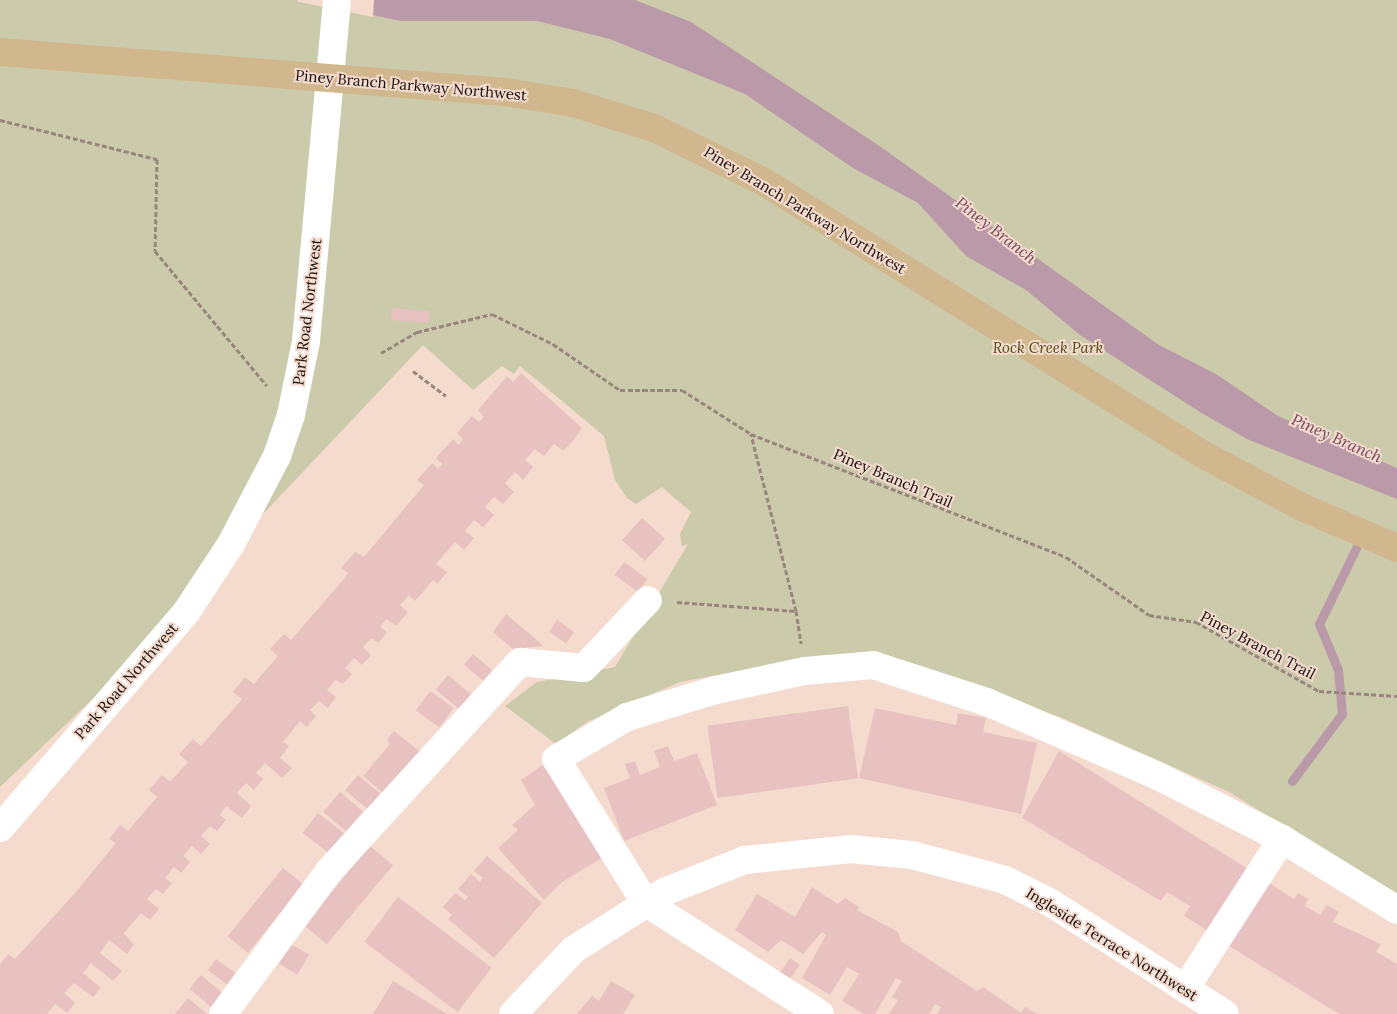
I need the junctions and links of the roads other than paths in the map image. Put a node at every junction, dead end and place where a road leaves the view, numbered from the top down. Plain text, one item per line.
1 (337, 0) edge
2 (0, 52) edge
3 (1397, 548) edge
4 (648, 600) road end
5 (0, 828) edge
6 (1282, 838) junction
7 (645, 902) junction
8 (1397, 910) edge
9 (1185, 989) junction
10 (223, 1014) edge
11 (514, 1014) edge
12 (820, 1014) edge
13 (1225, 1014) edge

1 - 5 street, Park Road Northwest
2 - 3 main road, Piney Branch Parkway Northwest
4 - 10 street
6 - 7 street
6 - 8 street
6 - 9 street
7 - 9 street, Ingleside Terrace Northwest
7 - 11 street, Ingleside Terrace Northwest
7 - 12 street
9 - 13 street, Ingleside Terrace Northwest

